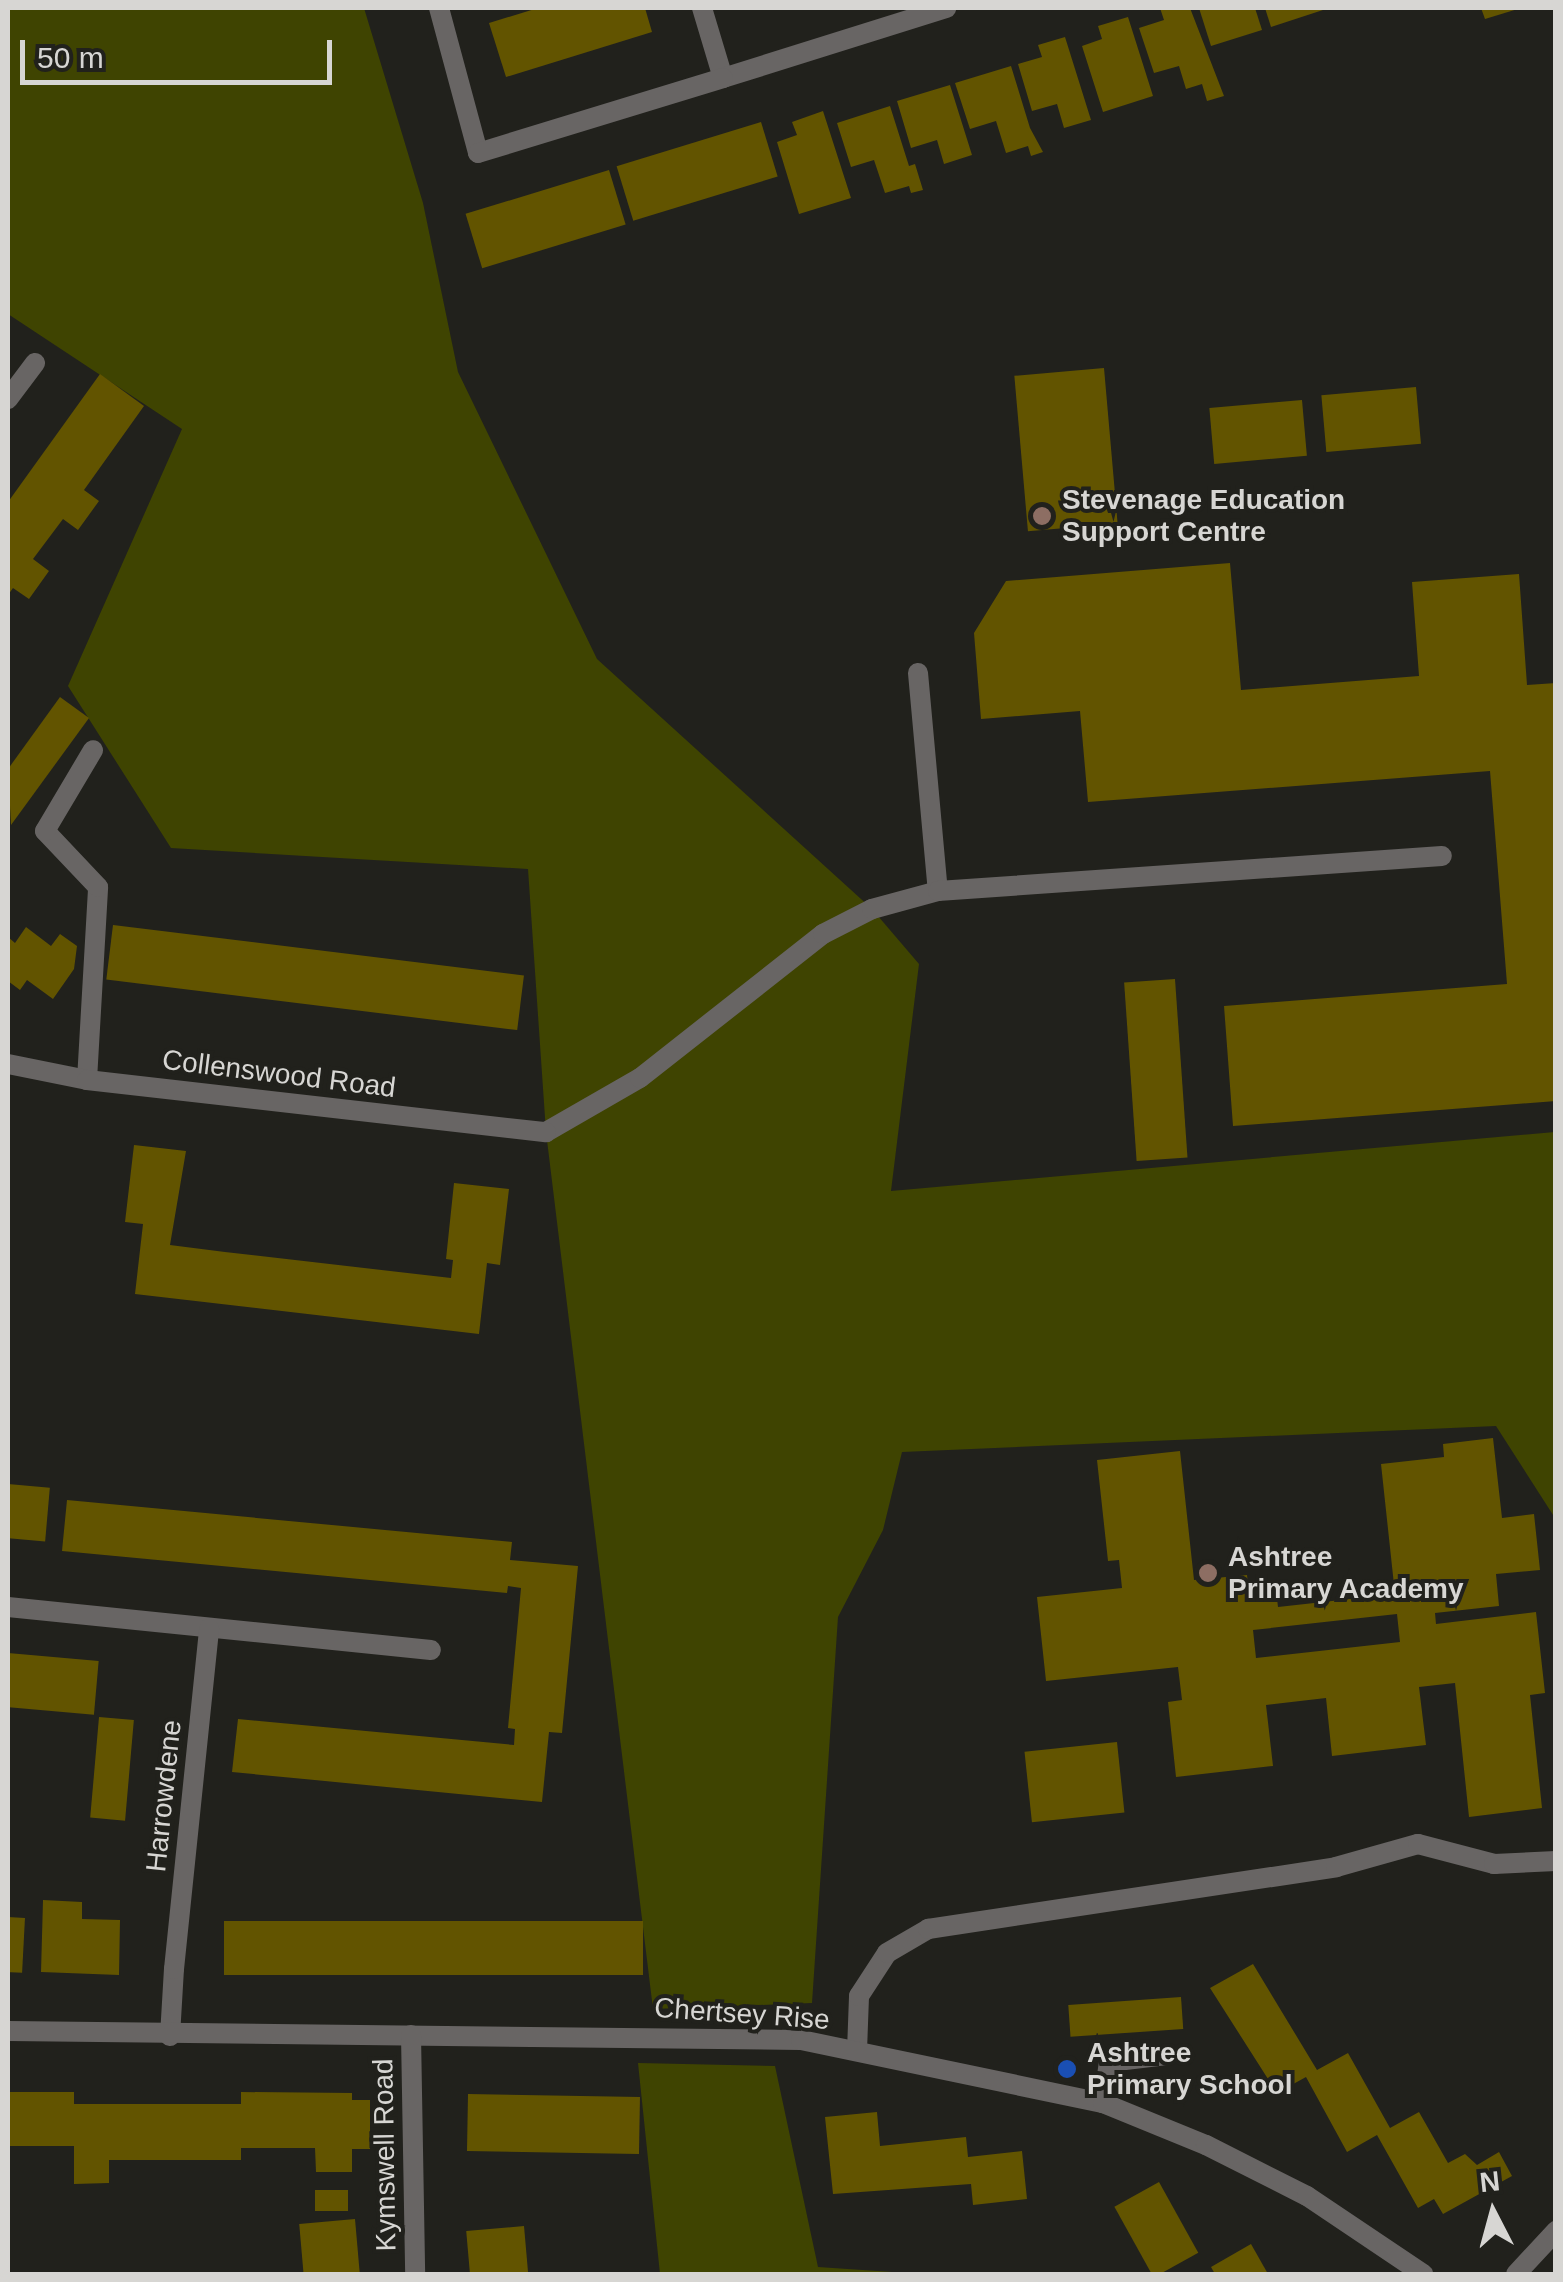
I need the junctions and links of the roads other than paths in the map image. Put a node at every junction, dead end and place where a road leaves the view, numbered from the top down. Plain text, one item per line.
1 (439, 8) edge
2 (702, 8) edge
3 (946, 8) edge
4 (724, 78) junction
5 (35, 363) dead end
6 (8, 399) edge
7 (918, 673) dead end
8 (93, 750) dead end
9 (1442, 856) dead end
10 (938, 891) junction
11 (8, 1064) edge
12 (87, 1080) junction
13 (8, 1607) edge
14 (209, 1629) junction
15 (430, 1650) dead end
16 (1556, 1862) edge
17 (8, 2031) edge
18 (411, 2035) junction
19 (170, 2036) junction
20 (858, 2051) junction
21 (1167, 2055) dead end
22 (1104, 2103) junction
23 (1556, 2231) edge
24 (415, 2274) edge
25 (1423, 2274) edge
26 (1516, 2274) edge

1 - 4 street
2 - 4 street
3 - 4 street
5 - 6 street
7 - 10 street
8 - 12 street
9 - 10 street
10 - 12 street, Collenswood Road
11 - 12 street, Collenswood Road
13 - 14 street
14 - 15 street
14 - 19 street, Harrowdene
16 - 20 street
17 - 19 street, Chertsey Rise
18 - 19 street, Chertsey Rise
18 - 20 street, Chertsey Rise
18 - 24 street, Kymswell Road
20 - 22 street, Chertsey Rise
21 - 22 street
22 - 25 street, Chertsey Rise
23 - 26 street

